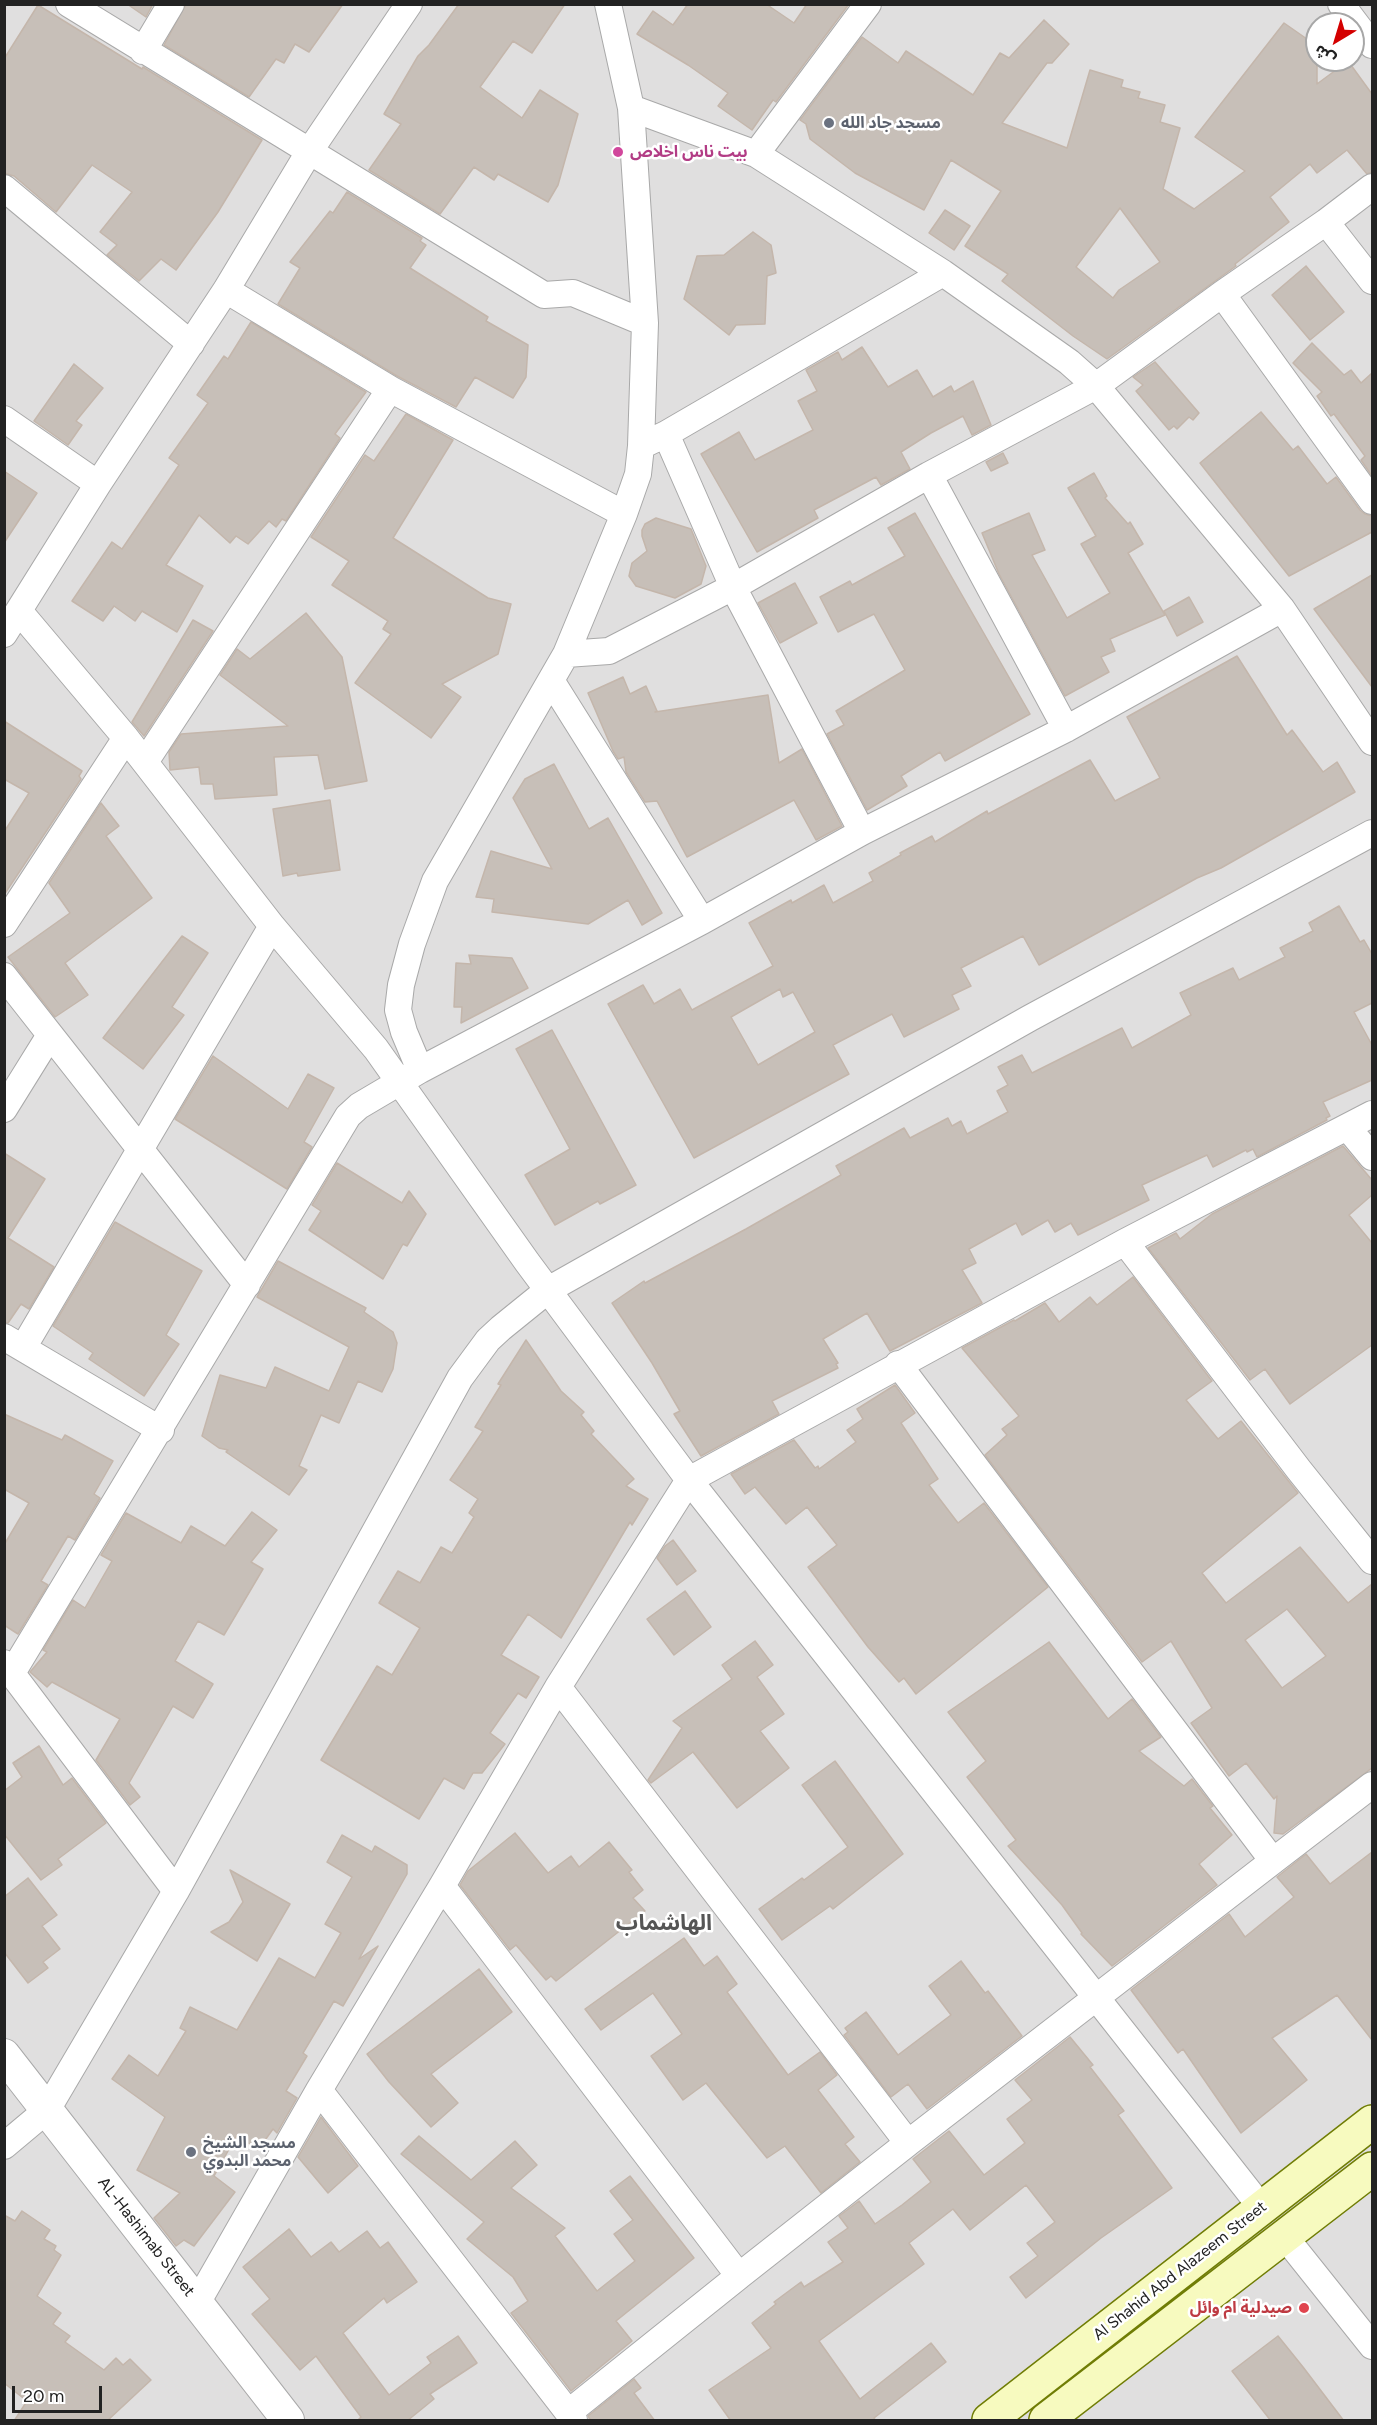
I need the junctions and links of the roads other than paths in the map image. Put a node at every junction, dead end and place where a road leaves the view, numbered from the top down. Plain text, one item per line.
1 (69, 4) edge
2 (171, 4) edge
3 (409, 4) edge
4 (608, 4) edge
5 (868, 4) edge
6 (1341, 4) edge
7 (1372, 45) edge
8 (143, 51) junction
9 (631, 108) junction
10 (309, 152) junction
11 (756, 154) junction
12 (1372, 187) edge
13 (4, 188) edge
14 (1326, 222) junction
15 (943, 273) junction
16 (1372, 281) edge
17 (226, 290) junction
18 (1222, 294) junction
19 (645, 323) junction
20 (191, 344) junction
21 (1096, 386) junction
22 (390, 389) junction
23 (4, 420) edge
24 (666, 434) junction
25 (641, 446) junction
26 (929, 475) junction
27 (98, 484) junction
28 (1372, 501) edge
29 (624, 514) junction
30 (733, 587) junction
31 (1282, 609) junction
32 (19, 611) junction
33 (4, 634) edge
34 (566, 654) junction
35 (552, 682) junction
36 (1066, 729) junction
37 (126, 738) junction
38 (1372, 742) edge
39 (145, 762) junction
40 (862, 832) junction
41 (1372, 833) edge
42 (702, 921) junction
43 (4, 924) edge
44 (272, 926) junction
45 (4, 976) edge
46 (50, 1035) junction
47 (410, 1075) junction
48 (4, 1109) edge
49 (1372, 1114) edge
50 (1348, 1128) junction
51 (141, 1148) junction
52 (1372, 1157) edge
53 (1125, 1242) junction
54 (247, 1285) junction
55 (548, 1290) junction
56 (14, 1342) edge
57 (898, 1364) junction
58 (161, 1430) junction
59 (689, 1480) junction
60 (1372, 1561) edge
61 (8, 1668) edge
62 (558, 1687) junction
63 (1372, 1785) edge
64 (1273, 1861) junction
65 (442, 1886) junction
66 (176, 1891) junction
67 (1098, 1998) junction
68 (4, 2055) edge
69 (319, 2090) junction
70 (47, 2110) junction
71 (1372, 2122) edge
72 (908, 2143) junction
73 (4, 2146) edge
74 (1372, 2169) edge
75 (1261, 2207) junction
76 (1285, 2237) junction
77 (739, 2276) junction
78 (197, 2303) junction
79 (1372, 2346) edge
80 (571, 2417) edge
81 (288, 2421) edge
82 (989, 2421) edge
83 (1046, 2421) edge

1 - 8 street
2 - 8 street
3 - 10 street
4 - 9 street
5 - 11 street
6 - 7 street
8 - 10 street
9 - 11 street
9 - 19 street
10 - 17 street
10 - 19 street
11 - 15 street
12 - 14 street
13 - 20 street
14 - 16 street
14 - 18 street
15 - 21 street
15 - 24 street
17 - 20 street
17 - 22 street
18 - 21 street
18 - 28 street
19 - 25 street
20 - 27 street
21 - 26 street
21 - 31 street
22 - 29 street
22 - 39 street
23 - 27 street
24 - 25 street
24 - 30 street
25 - 29 street
26 - 30 street
26 - 36 street
27 - 32 street
29 - 34 street
30 - 34 street
30 - 40 street
31 - 36 street
31 - 38 street
32 - 33 street
32 - 37 street
34 - 35 street
35 - 42 street
35 - 47 street
36 - 40 street
37 - 39 street
37 - 43 street
39 - 44 street
40 - 42 street
41 - 55 street
42 - 47 street
44 - 47 street
44 - 51 street
45 - 46 street
46 - 48 street
46 - 51 street
47 - 54 street
47 - 55 street
49 - 50 street
50 - 52 street
50 - 53 street
51 - 54 street
51 - 56 street
53 - 57 street
53 - 60 street
54 - 58 street
55 - 59 street
55 - 66 street
56 - 58 street
57 - 59 street
57 - 64 street
58 - 61 street
59 - 62 street
59 - 67 street
61 - 66 street
62 - 65 street
62 - 72 street
63 - 64 street
64 - 67 street
65 - 69 street
65 - 77 street
66 - 70 street
67 - 72 street
67 - 75 street
68 - 70 street, AL-Hashimab Street
69 - 78 street
69 - 80 street
70 - 73 street
70 - 78 street, AL-Hashimab Street
71 - 75 main road, Al Shahid Abd Alazeem Street
72 - 77 street
74 - 76 main road
75 - 82 main road, Al Shahid Abd Alazeem Street
76 - 79 street
76 - 83 main road
77 - 80 street
78 - 81 street, AL-Hashimab Street

